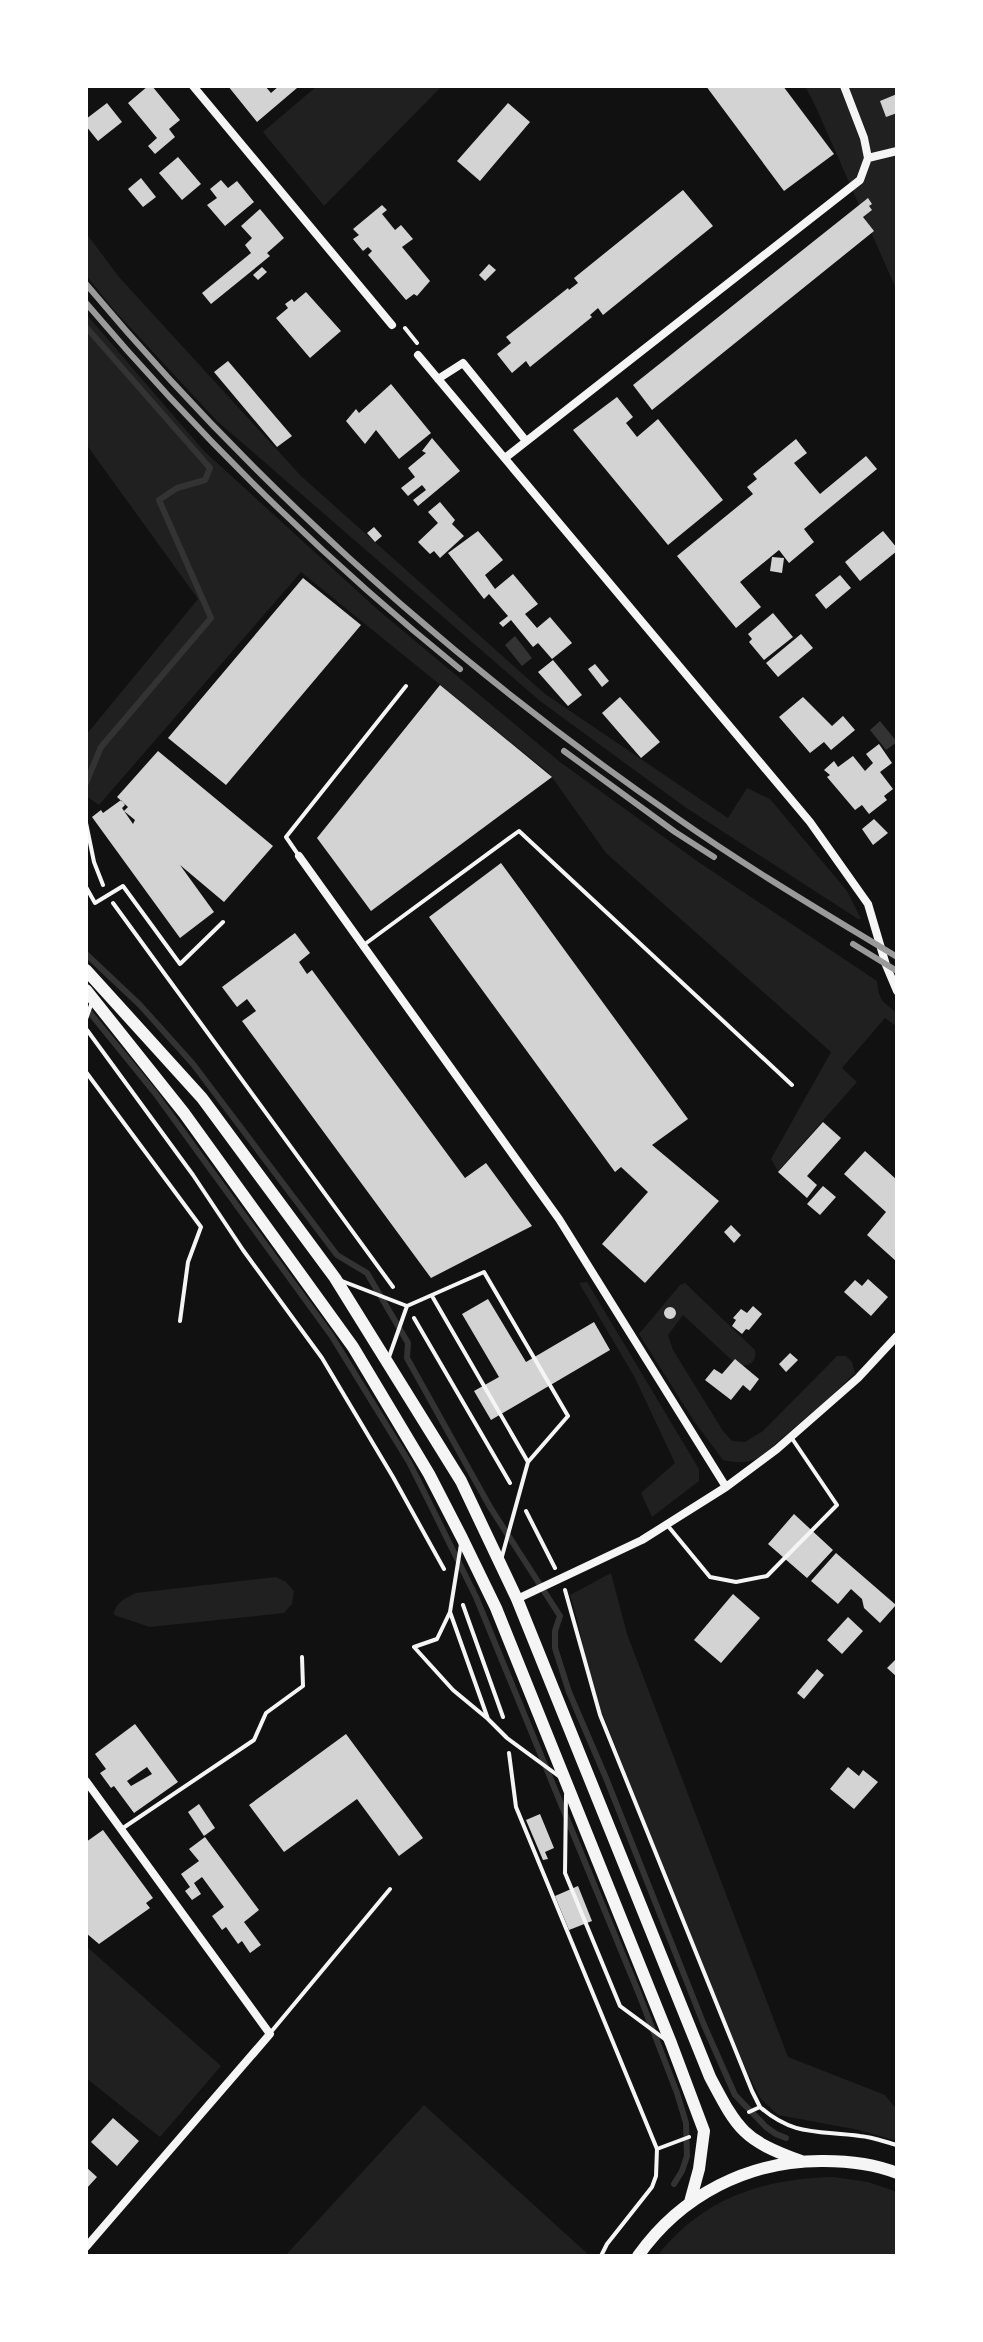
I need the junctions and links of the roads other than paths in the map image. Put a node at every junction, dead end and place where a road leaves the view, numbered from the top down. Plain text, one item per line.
1 (193, 86) edge
2 (844, 86) edge
3 (897, 151) edge
4 (868, 158) junction
5 (392, 325) road end
6 (418, 355) road end
7 (438, 379) junction
8 (526, 441) junction
9 (505, 458) junction
10 (406, 686) dead end
11 (299, 856) joint
12 (86, 887) edge
13 (223, 922) dead end
14 (363, 945) junction
15 (86, 970) edge
16 (897, 991) edge
17 (90, 995) edge
18 (86, 1019) edge
19 (86, 1072) edge
20 (792, 1085) dead end
21 (335, 1278) junction
22 (432, 1296) junction
23 (407, 1306) junction
24 (180, 1321) dead end
25 (897, 1336) edge
26 (387, 1360) junction
27 (791, 1437) junction
28 (528, 1462) junction
29 (726, 1487) junction
30 (667, 1525) junction
31 (462, 1538) junction
32 (501, 1562) junction
33 (517, 1599) junction
34 (450, 1612) junction
35 (302, 1657) dead end
36 (488, 1719) junction
37 (86, 1781) edge
38 (566, 1781) junction
39 (121, 1830) junction
40 (390, 1889) dead end
41 (270, 2034) junction
42 (671, 2043) junction
43 (801, 2161) junction
44 (897, 2173) edge
45 (690, 2202) junction
46 (86, 2247) edge
47 (638, 2256) edge

1 - 5 street
2 - 4 street
3 - 4 street
4 - 8 street
6 - 7 street
7 - 8 street
7 - 9 street
8 - 9 street
9 - 16 street
10 - 11 lane
11 - 14 street
12 - 13 lane
14 - 20 lane
14 - 29 street
15 - 21 main road
17 - 18 lane
17 - 31 main road
19 - 24 lane
21 - 23 lane
21 - 26 main road
22 - 23 lane
22 - 28 lane
22 - 28 lane
23 - 26 lane
25 - 27 street
26 - 32 main road
27 - 29 street
27 - 30 lane
28 - 32 lane
29 - 30 street
30 - 33 street
31 - 34 lane
31 - 38 main road
32 - 33 main road
33 - 43 main road
34 - 36 lane
34 - 36 lane
35 - 39 lane
36 - 38 lane
37 - 39 street
38 - 42 main road
38 - 42 lane
39 - 41 street
40 - 41 lane
41 - 46 street
42 - 45 main road
43 - 44 main road
43 - 45 main road
45 - 47 main road

